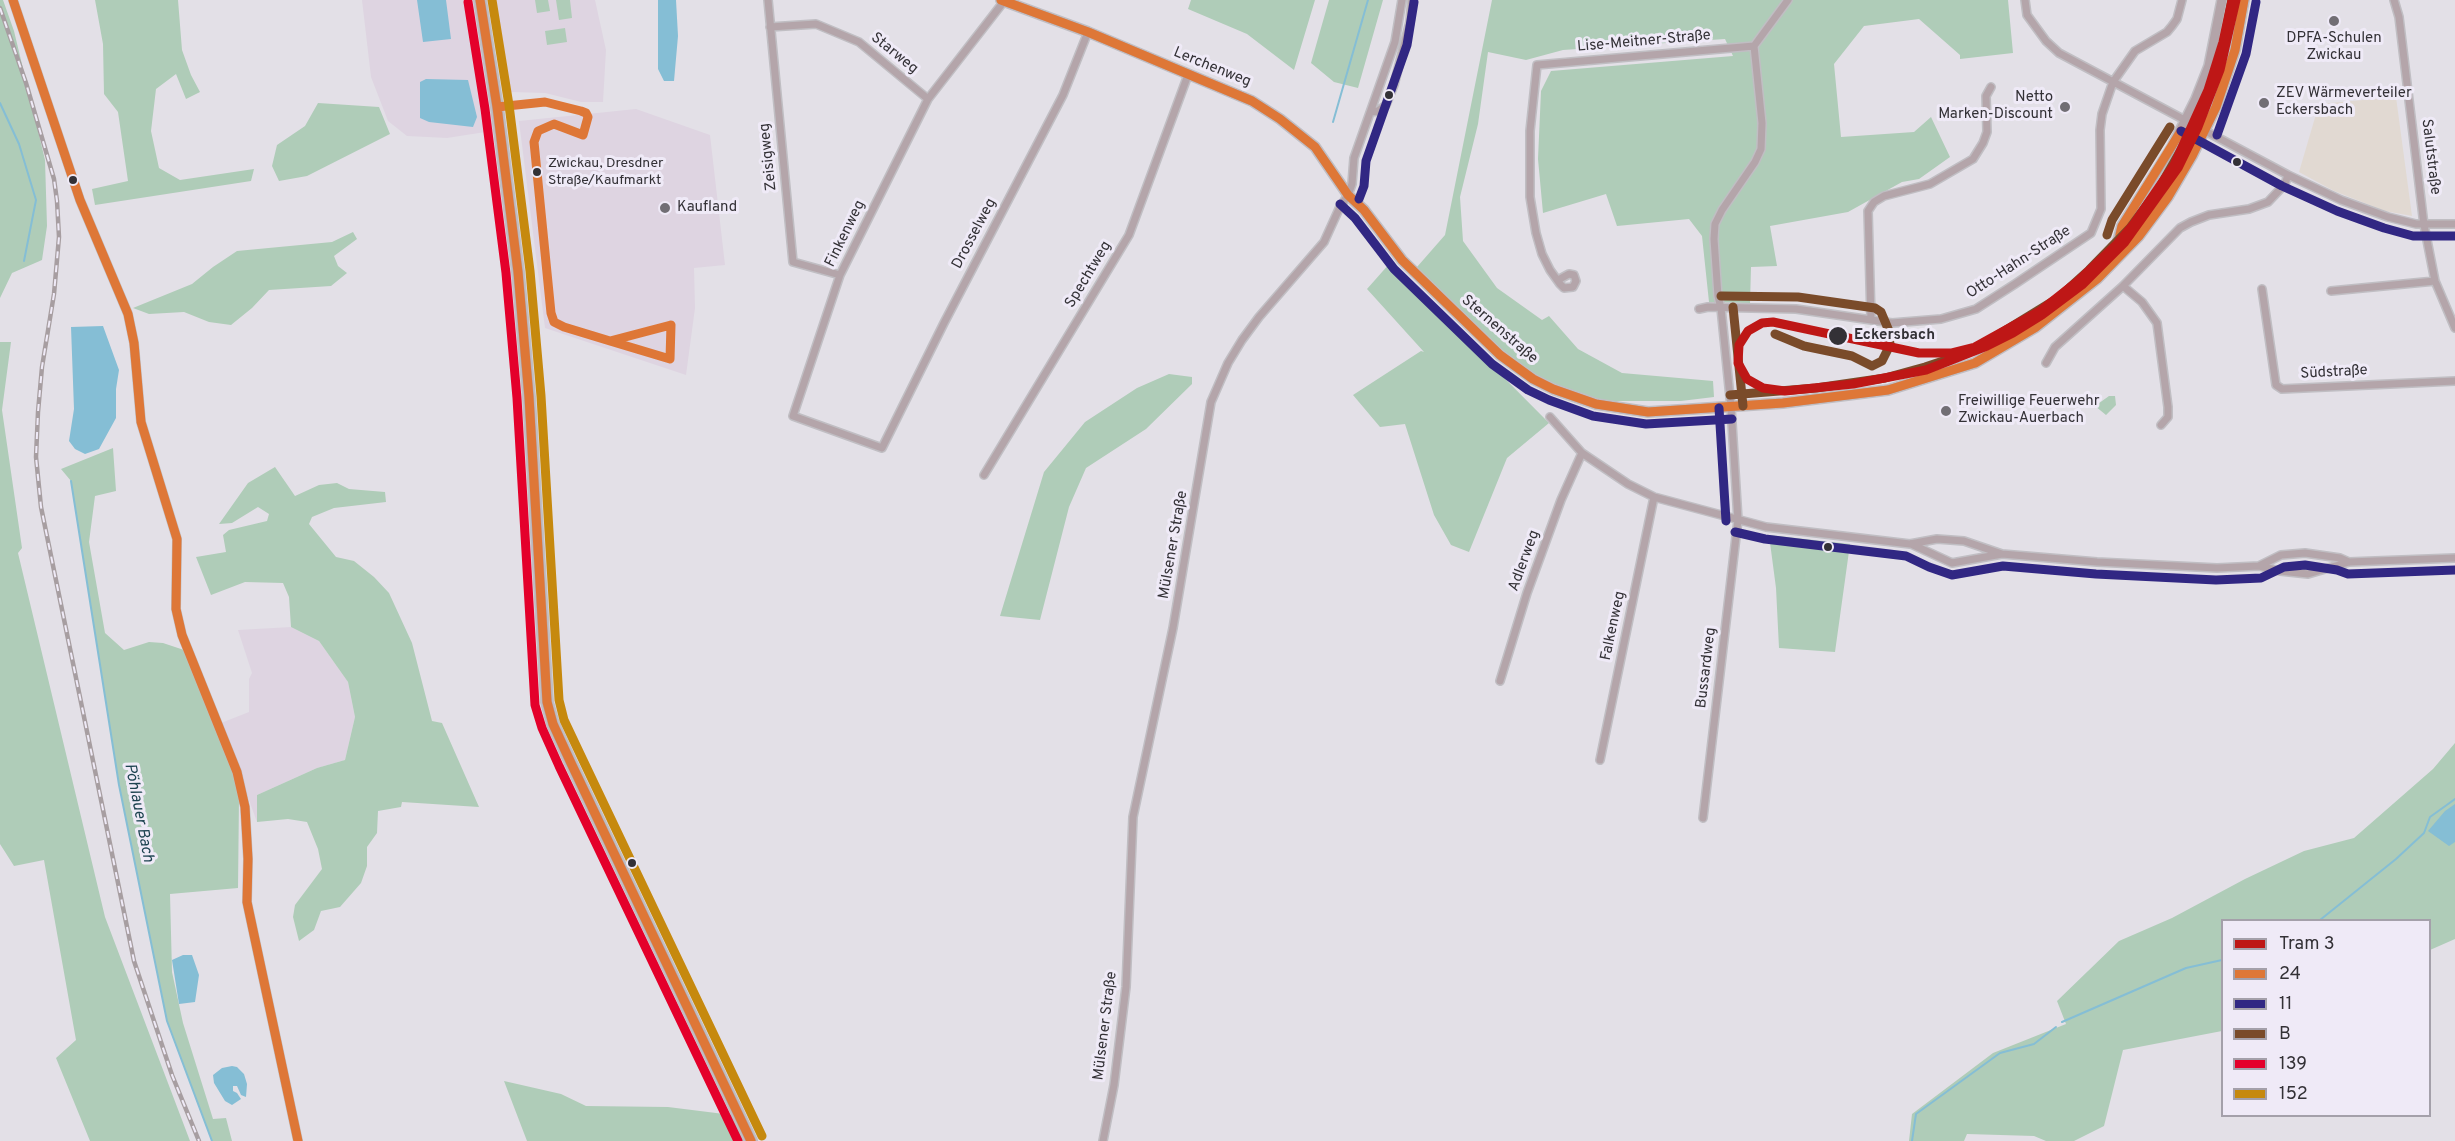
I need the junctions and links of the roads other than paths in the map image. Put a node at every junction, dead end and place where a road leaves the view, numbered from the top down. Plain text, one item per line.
1 (13, 0) edge
2 (480, 0) edge
3 (768, 0) edge
4 (1402, 0) edge
5 (1412, 0) edge
6 (1788, 0) edge
7 (2025, 0) edge
8 (2182, 0) edge
9 (2222, 0) edge
10 (2244, 0) edge
11 (2394, 0) edge
12 (1003, 1) edge
13 (770, 27) junction
14 (1088, 32) junction
15 (1754, 46) junction
16 (1188, 75) junction
17 (2113, 82) junction
18 (1990, 87) dead end
19 (928, 99) junction
20 (1371, 112) junction
21 (2187, 120) junction
22 (2206, 130) junction
23 (2288, 175) junction
24 (1348, 195) junction
25 (2455, 224) edge
26 (2424, 225) junction
27 (1402, 260) joint
28 (840, 275) junction
29 (2097, 279) junction
30 (1558, 280) dead end
31 (2435, 281) junction
32 (2123, 285) junction
33 (2262, 289) dead end
34 (2331, 291) dead end
35 (1721, 308) junction
36 (1699, 309) dead end
37 (1872, 319) junction
38 (2455, 328) edge
39 (2046, 363) dead end
40 (2455, 381) edge
41 (1731, 407) junction
42 (1550, 417) dead end
43 (2161, 425) dead end
44 (882, 448) joint
45 (1582, 453) junction
46 (984, 475) dead end
47 (1654, 497) junction
48 (1738, 520) junction
49 (1911, 544) junction
50 (2002, 554) junction
51 (2455, 558) edge
52 (2349, 562) junction
53 (2259, 566) junction
54 (1500, 681) dead end
55 (1600, 760) dead end
56 (1703, 818) dead end
57 (298, 1141) edge
58 (751, 1141) edge
59 (1103, 1141) edge

1 - 57 street
2 - 58 main road
3 - 13 street, Zeisigweg
4 - 20 street, Mülsener Straße
5 - 20 street
6 - 15 street
7 - 17 street
8 - 17 street, Otto-Hahn-Straße
9 - 21 street, Sternenstraße
10 - 22 street, Sternenstraße
11 - 26 street, Salutstraße
12 - 14 street, Lerchenweg
12 - 19 street, Finkenweg
13 - 19 street, Starweg
13 - 28 street, Zeisigweg
14 - 16 street, Lerchenweg
14 - 44 street, Drosselweg
15 - 30 street, Lise-Meitner-Straße
15 - 35 street, Bussardweg
16 - 24 street, Lerchenweg
16 - 46 street, Spechtweg
17 - 21 street
17 - 37 street, Otto-Hahn-Straße
18 - 37 street
19 - 28 street, Finkenweg
20 - 24 street, Mülsener Straße
21 - 22 street
21 - 29 street, Sternenstraße
22 - 23 street
22 - 29 street, Sternenstraße
23 - 26 street
23 - 32 street
24 - 27 street, Lerchenweg
24 - 59 street, Mülsener Straße
25 - 26 street
26 - 31 street, Salutstraße
27 - 41 street, Sternenstraße
28 - 44 street, Finkenweg
29 - 41 street, Sternenstraße
31 - 34 street
31 - 38 street, Salutstraße
32 - 39 street
32 - 43 street
33 - 40 street, Südstraße
35 - 36 street, Otto-Hahn-Straße
35 - 37 street, Otto-Hahn-Straße
35 - 41 street, Bussardweg
41 - 48 street, Bussardweg
42 - 45 street
45 - 47 street
45 - 54 street, Adlerweg
47 - 48 street
47 - 55 street, Falkenweg
48 - 49 street
48 - 56 street, Bussardweg
49 - 50 street
49 - 50 street
50 - 53 street
51 - 52 street
52 - 53 street
52 - 53 street

